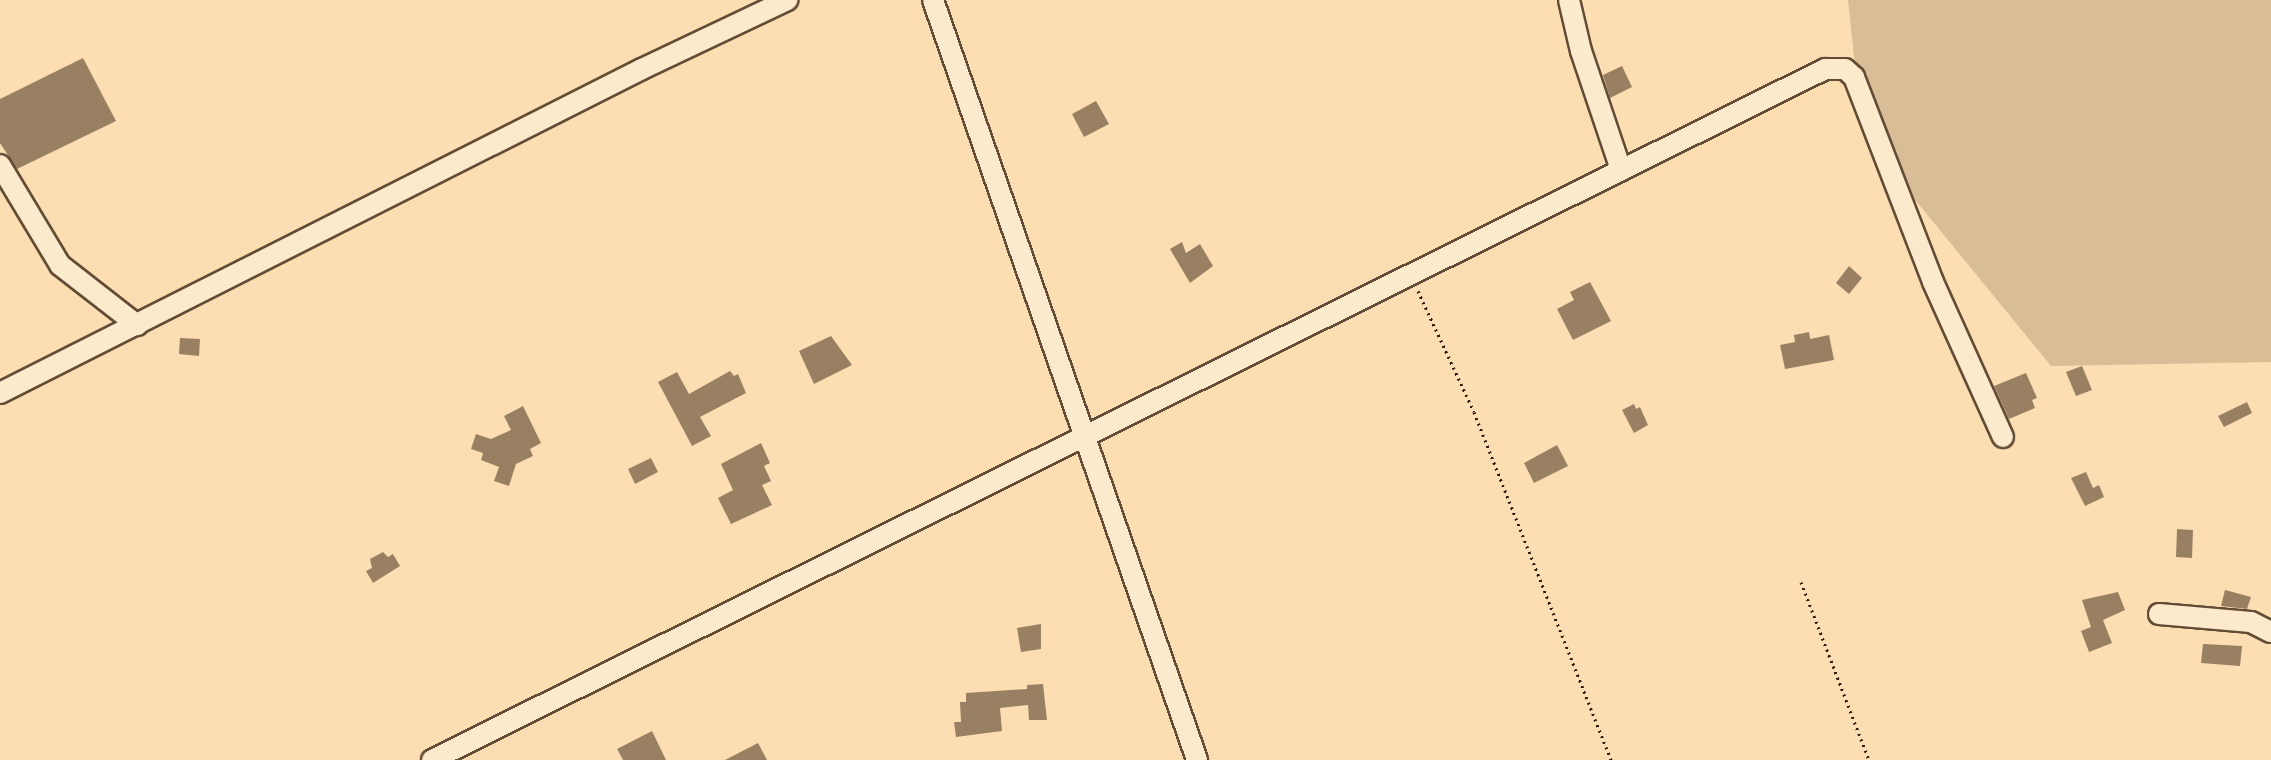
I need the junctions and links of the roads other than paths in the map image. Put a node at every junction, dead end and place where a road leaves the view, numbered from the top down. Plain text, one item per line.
1 (787, 0) edge
2 (933, 0) edge
3 (1569, 0) edge
4 (0, 165) edge
5 (1621, 170) junction
6 (137, 325) junction
7 (0, 393) edge
8 (2003, 437) dead end
9 (1083, 438) junction
10 (2159, 614) dead end
11 (2271, 632) edge
12 (432, 760) edge
13 (1197, 760) edge

1 - 6 street
2 - 9 street
3 - 5 street
4 - 6 street
5 - 8 street
5 - 9 street
6 - 7 street
9 - 12 street
9 - 13 street
10 - 11 street

